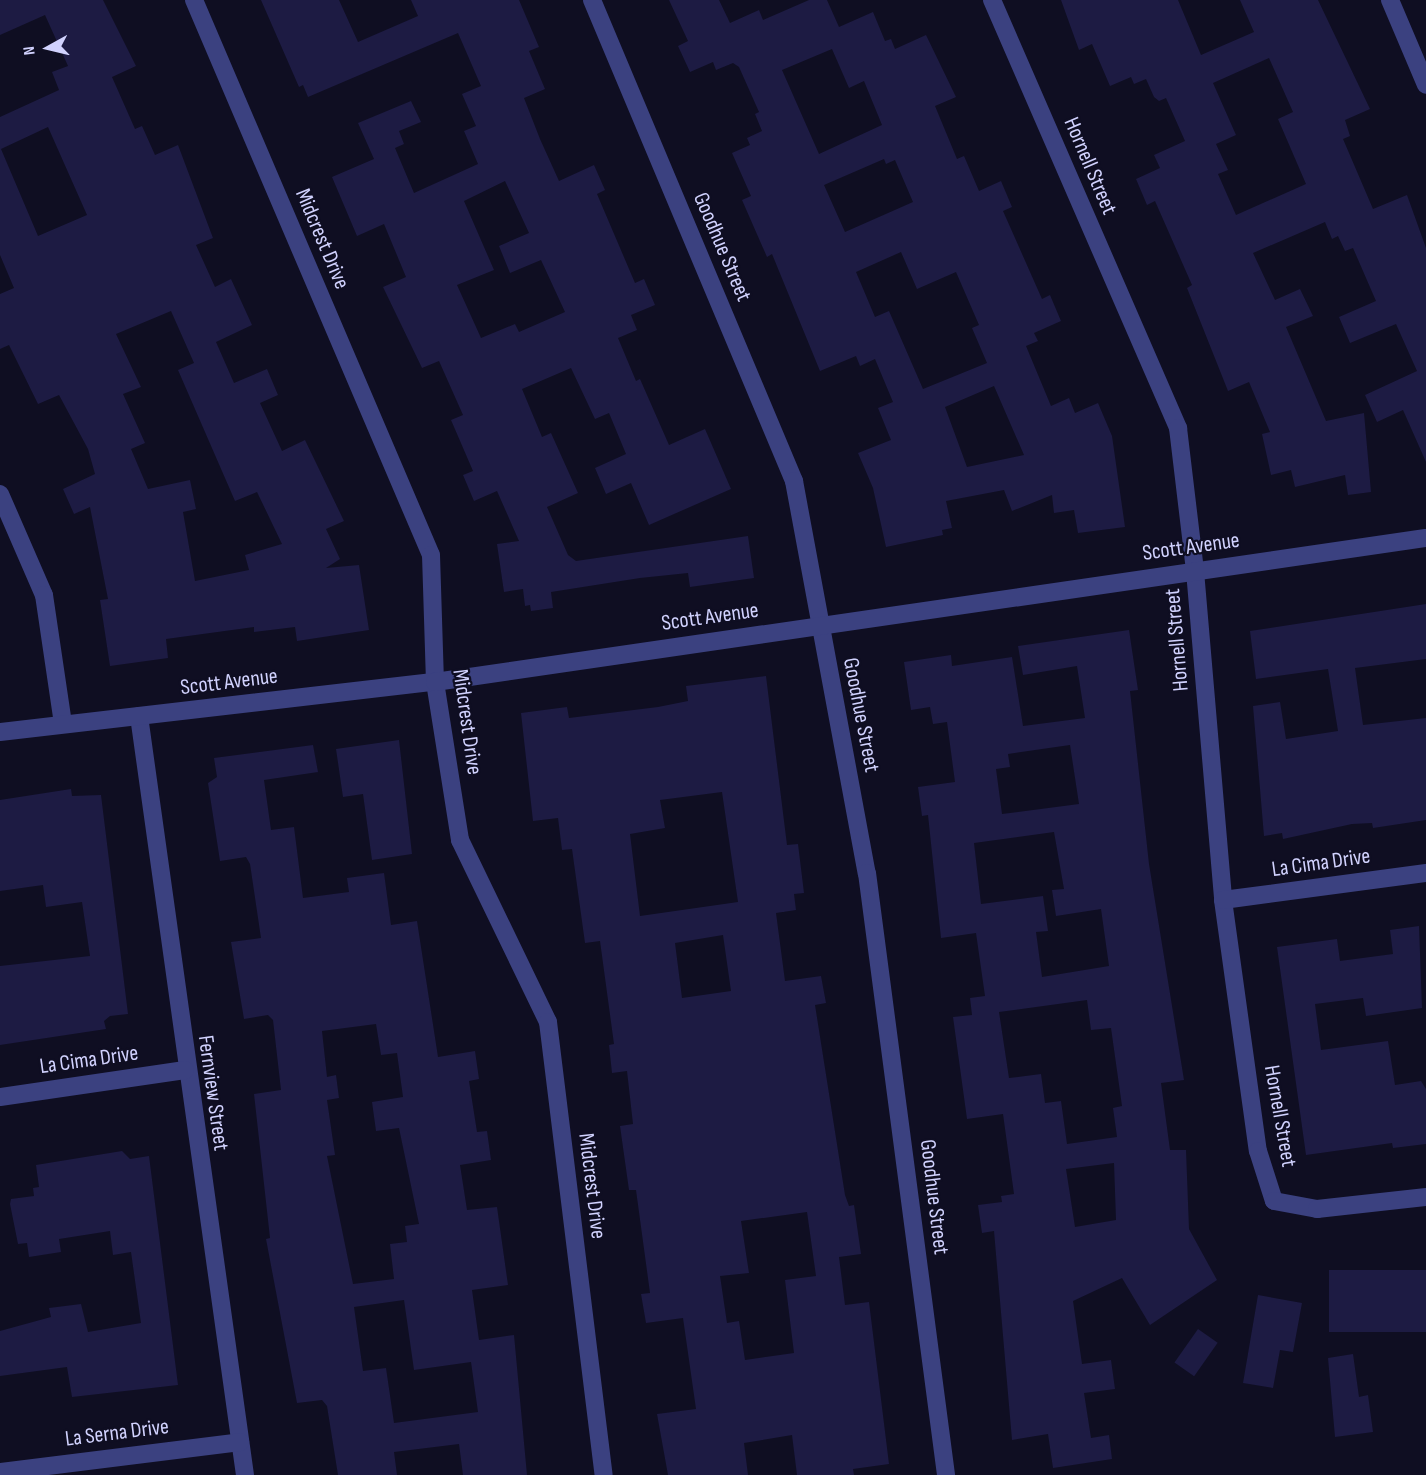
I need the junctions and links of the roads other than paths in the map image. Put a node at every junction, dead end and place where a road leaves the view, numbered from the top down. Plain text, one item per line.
1 (194, 0) edge
2 (592, 0) edge
3 (992, 0) edge
4 (1390, 0) edge
5 (1426, 85) edge
6 (0, 494) edge
7 (1426, 538) edge
8 (1196, 571) junction
9 (819, 625) junction
10 (435, 682) junction
11 (139, 716) junction
12 (63, 724) junction
13 (0, 732) edge
14 (1426, 873) edge
15 (1223, 900) junction
16 (186, 1070) junction
17 (0, 1097) edge
18 (1426, 1197) edge
19 (240, 1442) junction
20 (0, 1472) edge
21 (245, 1475) edge
22 (604, 1475) edge
23 (946, 1475) edge

1 - 10 street, Midcrest Drive
2 - 9 street, Goodhue Street
3 - 8 street, Hornell Street
4 - 5 street
6 - 12 street
7 - 8 street, Scott Avenue
8 - 9 street, Scott Avenue
8 - 15 street, Hornell Street
9 - 10 street, Scott Avenue
9 - 23 street, Goodhue Street
10 - 11 street, Scott Avenue
10 - 22 street, Midcrest Drive
11 - 12 street, Scott Avenue
11 - 16 street, Fernview Street
12 - 13 street, Scott Avenue
14 - 15 street, La Cima Drive
15 - 18 street, Hornell Street
16 - 17 street, La Cima Drive
16 - 19 street, Fernview Street
19 - 20 street, La Serna Drive
19 - 21 street, Fernview Street

